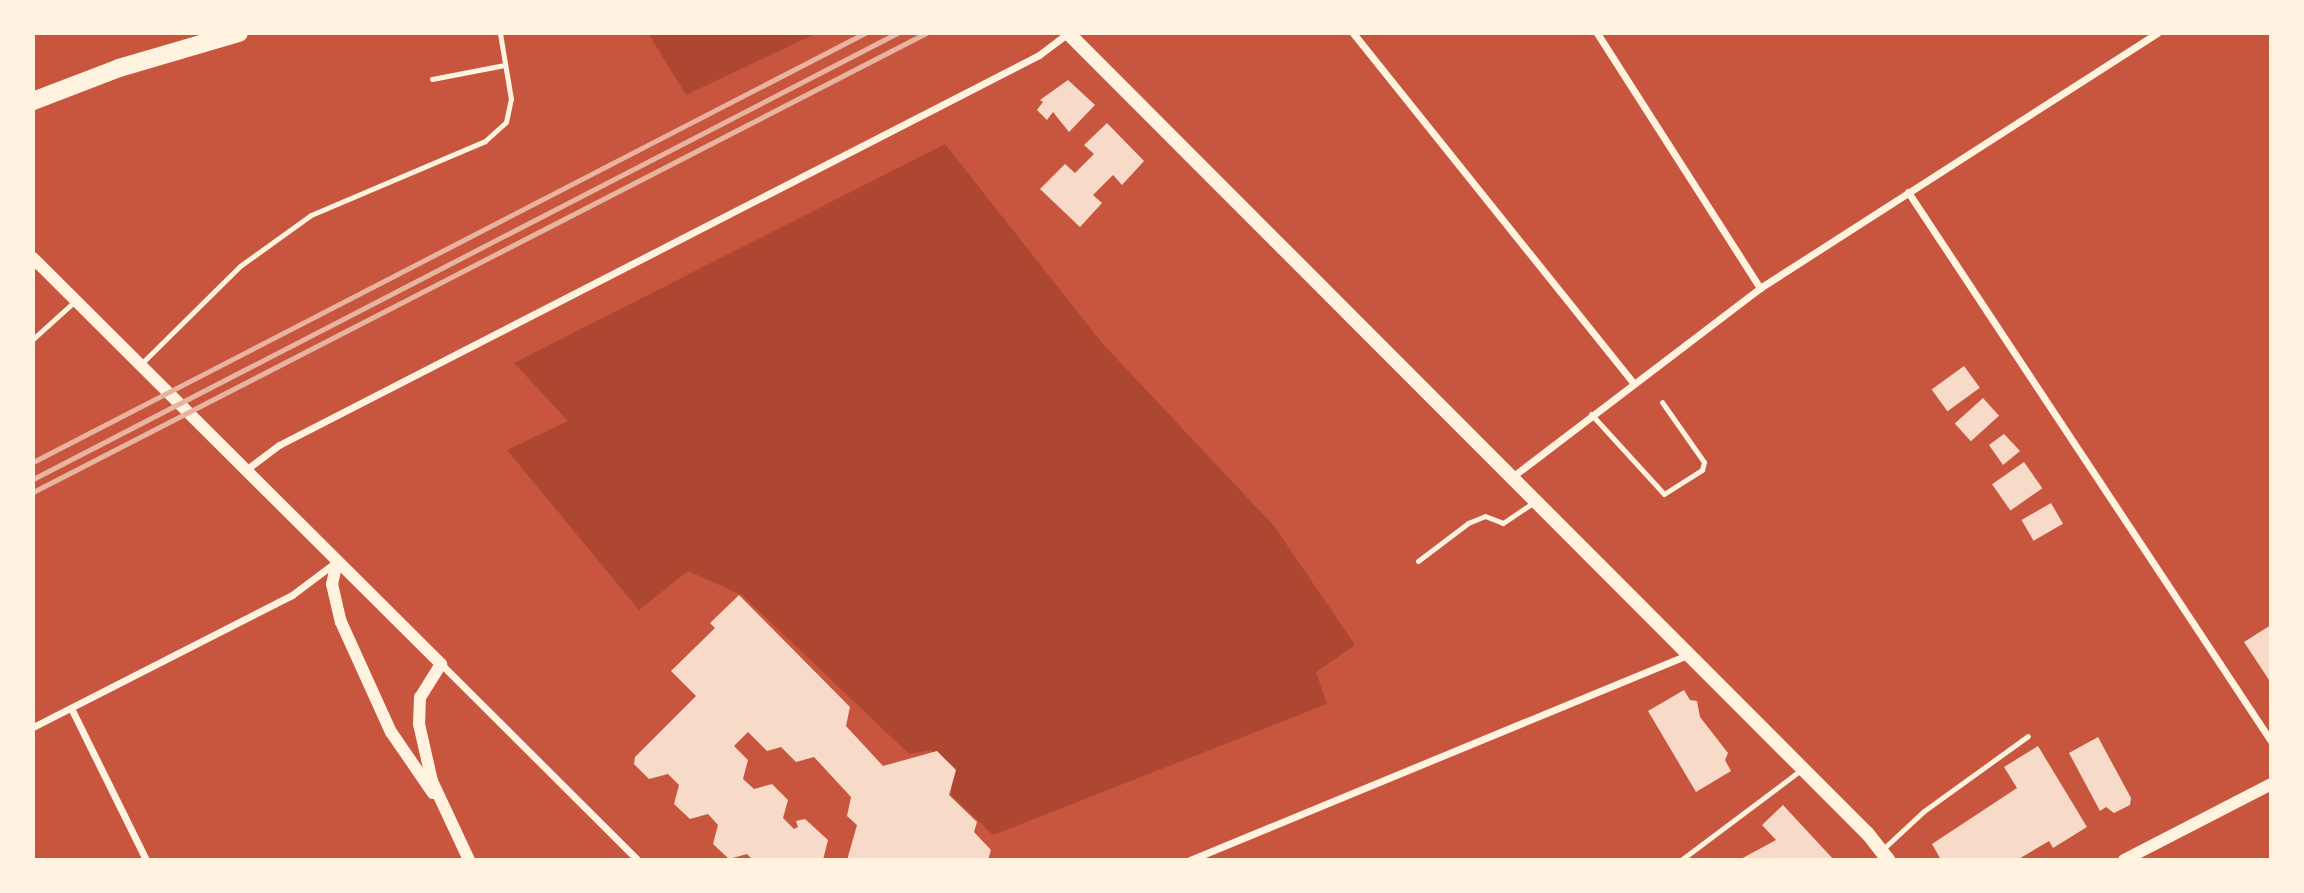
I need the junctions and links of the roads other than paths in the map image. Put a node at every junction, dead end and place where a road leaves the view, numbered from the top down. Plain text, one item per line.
1 (239, 33) edge
2 (500, 33) edge
3 (1068, 33) edge
4 (1353, 33) edge
5 (1597, 33) edge
6 (2137, 33) edge
7 (2157, 33) edge
8 (2142, 42) junction
9 (505, 65) junction
10 (432, 79) dead end
11 (33, 101) edge
12 (1908, 192) junction
13 (33, 258) edge
14 (1759, 288) junction
15 (76, 300) junction
16 (33, 339) edge
17 (141, 364) junction
18 (1633, 383) junction
19 (1662, 402) dead end
20 (1591, 414) junction
21 (247, 469) junction
22 (1511, 477) junction
23 (1535, 500) junction
24 (337, 561) junction
25 (1418, 561) dead end
26 (1687, 656) junction
27 (441, 664) junction
28 (71, 708) junction
29 (33, 727) edge
30 (2028, 736) dead end
31 (2271, 741) edge
32 (1802, 769) junction
33 (2271, 784) edge
34 (442, 804) junction
35 (1884, 855) edge
36 (146, 860) edge
37 (469, 860) edge
38 (638, 860) edge
39 (1190, 860) edge
40 (1681, 860) edge
41 (2124, 860) edge

1 - 11 main road
2 - 9 lane
3 - 21 street
3 - 22 main road
4 - 18 street
5 - 14 street
6 - 8 street
7 - 8 street
8 - 12 street
9 - 10 lane
9 - 17 lane
12 - 14 street
12 - 31 street
13 - 15 street
14 - 18 street
15 - 16 lane
15 - 17 street
17 - 21 street
18 - 20 street
19 - 20 lane
20 - 22 street
21 - 24 street
22 - 23 main road
23 - 25 lane
23 - 26 main road
24 - 27 street
24 - 28 street
24 - 34 street
26 - 32 main road
26 - 39 street
27 - 34 street
27 - 38 street
28 - 29 street
28 - 36 street
30 - 35 lane
32 - 35 main road
32 - 40 lane
33 - 41 street
34 - 37 street

